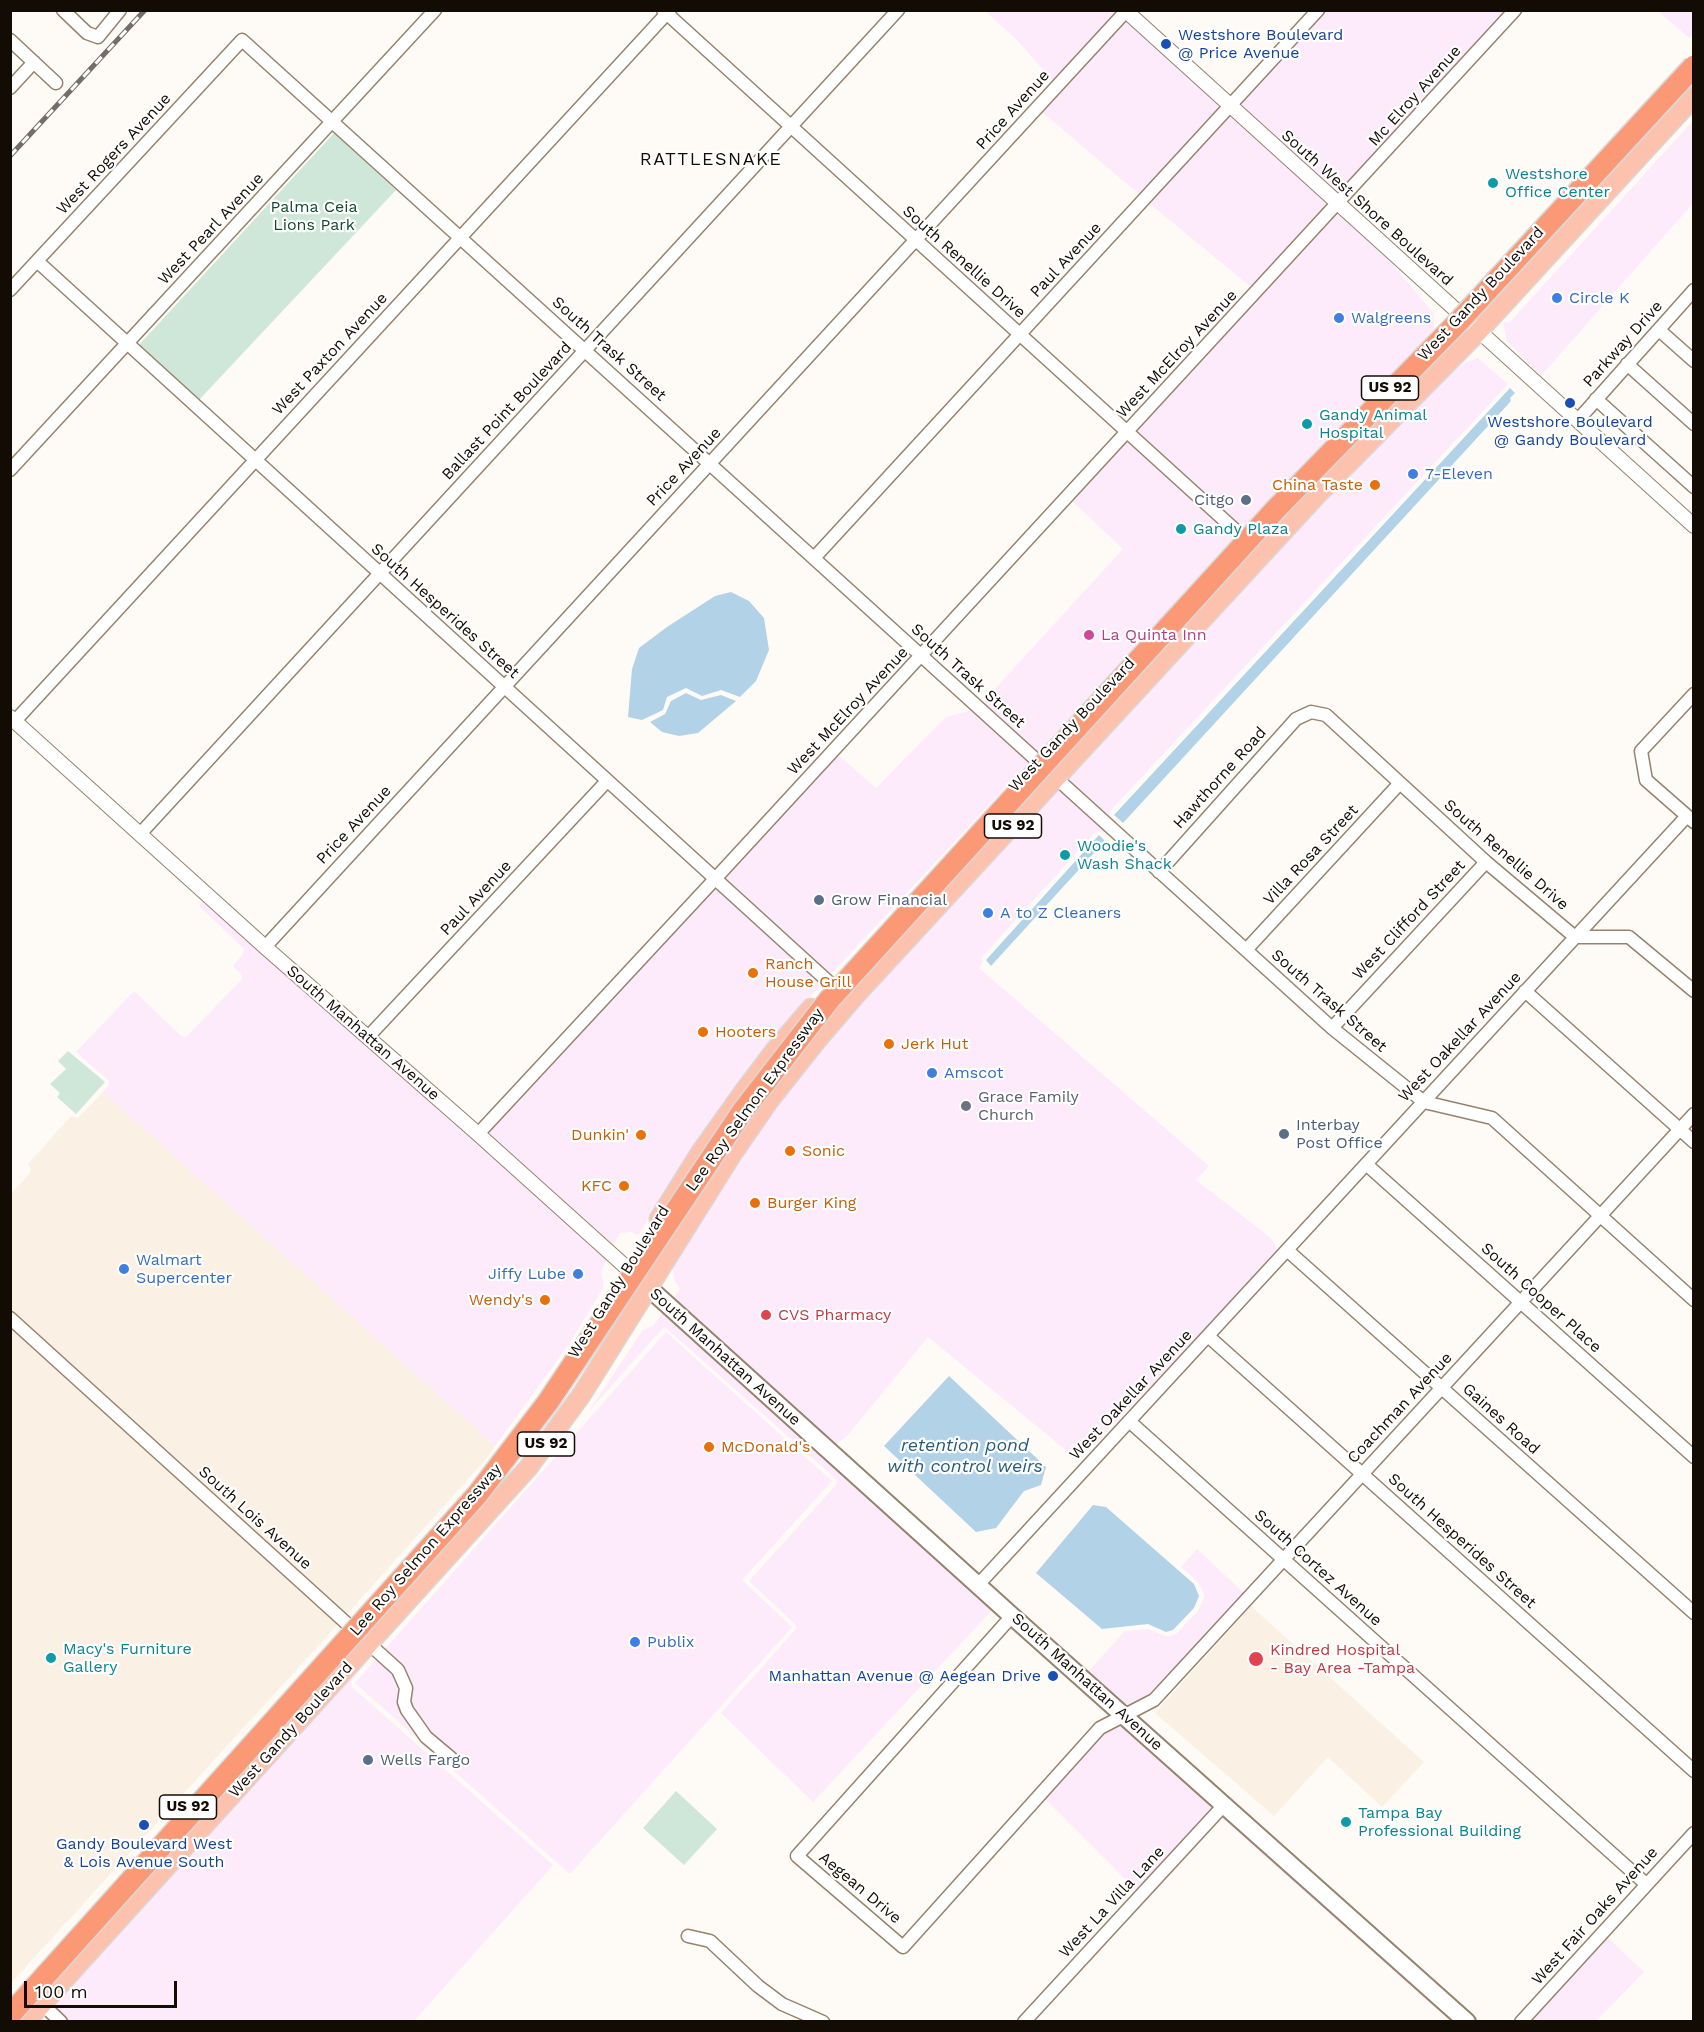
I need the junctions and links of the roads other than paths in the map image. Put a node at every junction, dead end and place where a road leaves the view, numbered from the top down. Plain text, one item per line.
1 (63, 10) edge
2 (120, 10) edge
3 (435, 10) edge
4 (898, 10) edge
5 (1318, 10) edge
6 (1515, 10) edge
7 (1126, 11) edge
8 (667, 12) edge
9 (10, 40) edge
10 (242, 40) joint
11 (34, 62) junction
12 (1694, 62) edge
13 (1694, 66) edge
14 (56, 83) dead end
15 (1694, 87) edge
16 (10, 88) edge
17 (1230, 106) junction
18 (1690, 108) edge
19 (332, 121) junction
20 (791, 127) junction
21 (1338, 204) junction
22 (461, 237) junction
23 (916, 241) junction
24 (37, 261) junction
25 (10, 290) edge
26 (1692, 294) edge
27 (1462, 316) junction
28 (1659, 330) junction
29 (1479, 331) junction
30 (1020, 335) junction
31 (127, 344) junction
32 (585, 350) junction
33 (1694, 361) edge
34 (1627, 364) junction
35 (1596, 399) junction
36 (1578, 420) junction
37 (1694, 424) edge
38 (1127, 433) junction
39 (255, 460) junction
40 (710, 464) junction
41 (10, 470) edge
42 (1694, 487) edge
43 (1274, 508) junction
44 (1694, 526) edge
45 (1244, 538) junction
46 (1263, 554) junction
47 (814, 558) junction
48 (380, 574) junction
49 (1140, 650) junction
50 (921, 656) junction
51 (1167, 659) junction
52 (504, 687) junction
53 (1694, 694) edge
54 (1311, 712) joint
55 (13, 719) edge
56 (1038, 761) junction
57 (1057, 778) junction
58 (607, 781) junction
59 (1400, 783) junction
60 (1690, 819) edge
61 (140, 834) junction
62 (1486, 861) junction
63 (973, 868) junction
64 (1159, 872) junction
65 (715, 879) junction
66 (912, 899) junction
67 (1575, 937) junction
68 (264, 947) junction
69 (1246, 950) junction
70 (832, 985) junction
71 (1694, 991) edge
72 (1525, 992) junction
73 (1332, 1028) junction
74 (368, 1037) junction
75 (784, 1039) junction
76 (814, 1044) junction
77 (1424, 1102) junction
78 (1694, 1114) edge
79 (1679, 1130) junction
80 (478, 1134) junction
81 (1694, 1142) edge
82 (1366, 1164) junction
83 (1600, 1215) junction
84 (1287, 1250) junction
85 (628, 1269) junction
86 (648, 1287) junction
87 (1694, 1300) edge
88 (1521, 1302) junction
89 (10, 1318) edge
90 (1208, 1336) junction
91 (1442, 1388) junction
92 (1129, 1421) junction
93 (1694, 1457) edge
94 (1362, 1474) junction
95 (482, 1520) junction
96 (445, 1524) junction
97 (1283, 1559) junction
98 (978, 1585) junction
99 (1694, 1613) edge
100 (1012, 1616) junction
101 (351, 1627) junction
102 (369, 1645) junction
103 (1124, 1715) junction
104 (451, 1758) dead end
105 (1694, 1771) edge
106 (1224, 1805) junction
107 (1694, 1833) edge
108 (168, 1866) junction
109 (125, 1876) junction
110 (1646, 1884) junction
111 (688, 1936) dead end
112 (24, 1987) junction
113 (10, 2002) edge
114 (42, 2004) junction
115 (10, 2014) edge
116 (18, 2022) edge
117 (26, 2022) edge
118 (61, 2022) edge
119 (823, 2022) edge
120 (1024, 2022) edge
121 (1467, 2022) edge
122 (1521, 2022) edge

1 - 2 street
3 - 19 street, West Pearl Avenue
4 - 20 street, Ballast Point Boulevard
5 - 17 street, Paul Avenue
6 - 21 street, Mc Elroy Avenue
7 - 17 street, South West Shore Boulevard
7 - 23 street, Price Avenue
8 - 20 street, South Renellie Drive
8 - 22 street, West Paxton Avenue
9 - 11 street
10 - 19 street, South Trask Street
10 - 24 street, West Rogers Avenue
11 - 14 street
11 - 16 street
12 - 27 main road, West Gandy Boulevard / US 92
13 - 115 highway, Lee Roy Selmon Expressway, bridge
15 - 116 highway, Lee Roy Selmon Expressway
17 - 21 street, South West Shore Boulevard
17 - 30 street, Paul Avenue
18 - 29 main road, West Gandy Boulevard / US 92
19 - 22 street, South Trask Street
19 - 31 street, West Pearl Avenue
20 - 23 street, South Renellie Drive
20 - 32 street, Ballast Point Boulevard
21 - 27 street, South West Shore Boulevard
21 - 38 street, West McElroy Avenue
22 - 32 street, South Trask Street
22 - 39 street, West Paxton Avenue
23 - 30 street, South Renellie Drive
23 - 40 street, Price Avenue
24 - 25 street, West Rogers Avenue
24 - 31 street, South Hesperides Street
26 - 28 street, Parkway Drive
27 - 29 street, South West Shore Boulevard
27 - 43 main road, West Gandy Boulevard / US 92
28 - 33 street
28 - 34 street, Parkway Drive
29 - 36 street, South West Shore Boulevard
29 - 46 main road, West Gandy Boulevard / US 92
30 - 38 street, South Renellie Drive
30 - 47 street, Paul Avenue
31 - 39 street, South Hesperides Street
31 - 41 street, West Pearl Avenue
32 - 40 street, South Trask Street
32 - 48 street, Ballast Point Boulevard
34 - 35 street, Parkway Drive
34 - 37 street
35 - 36 street, Parkway Drive
35 - 42 street
36 - 44 street, South West Shore Boulevard
38 - 45 street, South Renellie Drive
38 - 50 street, West McElroy Avenue
39 - 48 street, South Hesperides Street
39 - 55 street, West Paxton Avenue
40 - 47 street, South Trask Street
40 - 52 street, Price Avenue
43 - 45 main road, West Gandy Boulevard / US 92
43 - 46 main road
45 - 49 main road, West Gandy Boulevard / US 92
45 - 51 main road
46 - 51 main road, West Gandy Boulevard / US 92
47 - 50 street, South Trask Street
48 - 52 street, South Hesperides Street
48 - 61 street, Ballast Point Boulevard
49 - 56 main road, West Gandy Boulevard / US 92
49 - 57 main road
50 - 56 street, South Trask Street
50 - 65 street, West McElroy Avenue
51 - 57 main road, West Gandy Boulevard / US 92
52 - 58 street, South Hesperides Street
52 - 68 street, Price Avenue
53 - 60 street, West Oakellar Avenue
54 - 59 street, South Renellie Drive
54 - 64 street, Hawthorne Road
55 - 61 street, South Manhattan Avenue
56 - 57 street, South Trask Street
56 - 63 main road
56 - 66 main road, West Gandy Boulevard / US 92
57 - 63 main road, West Gandy Boulevard / US 92
57 - 64 street, South Trask Street
58 - 65 street, South Hesperides Street
58 - 74 street, Paul Avenue
59 - 62 street, South Renellie Drive
59 - 69 street, Villa Rosa Street
60 - 67 street, West Oakellar Avenue
61 - 68 street, South Manhattan Avenue
62 - 67 street, South Renellie Drive
62 - 73 street, West Clifford Street
63 - 76 main road, West Gandy Boulevard / US 92
64 - 69 street, South Trask Street
65 - 70 street, South Hesperides Street
65 - 80 street, West McElroy Avenue
66 - 70 main road, West Gandy Boulevard / US 92
66 - 76 main road
67 - 71 street
67 - 72 street, West Oakellar Avenue
68 - 74 street, South Manhattan Avenue
69 - 73 street, South Trask Street
70 - 75 main road, West Gandy Boulevard / US 92
72 - 77 street, West Oakellar Avenue
72 - 79 street
73 - 77 street, South Trask Street
74 - 80 street, South Manhattan Avenue
75 - 85 main road, West Gandy Boulevard / US 92
75 - 86 main road
76 - 86 main road, West Gandy Boulevard / US 92
77 - 82 street, West Oakellar Avenue
77 - 83 street, South Trask Street
78 - 79 street, Coachman Avenue
79 - 81 street
79 - 83 street, Coachman Avenue
80 - 85 street, South Manhattan Avenue
82 - 84 street, West Oakellar Avenue
82 - 88 street, South Cooper Place
83 - 87 street, South Trask Street
83 - 88 street, Coachman Avenue
84 - 90 street, West Oakellar Avenue
84 - 91 street, Gaines Road
85 - 86 main road, South Manhattan Avenue
85 - 95 main road
85 - 96 main road, West Gandy Boulevard / US 92
86 - 95 main road, West Gandy Boulevard / US 92
86 - 98 main road, South Manhattan Avenue
88 - 91 street, Coachman Avenue
88 - 93 street, South Cooper Place
89 - 101 street, South Lois Avenue
90 - 92 street, West Oakellar Avenue
90 - 94 street, South Hesperides Street
91 - 94 street, Coachman Avenue
91 - 99 street, Gaines Road
92 - 97 street, South Cortez Avenue
92 - 98 street, West Oakellar Avenue
94 - 97 street, Coachman Avenue
94 - 105 street, South Hesperides Street
95 - 102 main road, West Gandy Boulevard / US 92
96 - 101 main road, West Gandy Boulevard / US 92
96 - 102 main road
97 - 103 street, Coachman Avenue
97 - 110 street, South Cortez Avenue
98 - 100 main road, South Manhattan Avenue
100 - 103 main road, South Manhattan Avenue
100 - 103 street, Aegean Drive
101 - 102 street, South Lois Avenue
101 - 108 main road
101 - 109 main road, West Gandy Boulevard / US 92
102 - 104 street, South Lois Avenue
102 - 108 main road, West Gandy Boulevard / US 92
103 - 106 main road, South Manhattan Avenue
106 - 120 street, West La Villa Lane
106 - 121 main road, South Manhattan Avenue
107 - 110 street, West Fair Oaks Avenue
108 - 114 main road, West Gandy Boulevard / US 92
109 - 112 main road, West Gandy Boulevard / US 92
109 - 114 main road
110 - 122 street, West Fair Oaks Avenue
111 - 119 street
112 - 113 main road, West Gandy Boulevard / US 92
112 - 114 street
112 - 116 main road
114 - 117 main road, West Gandy Boulevard / US 92
114 - 118 street

